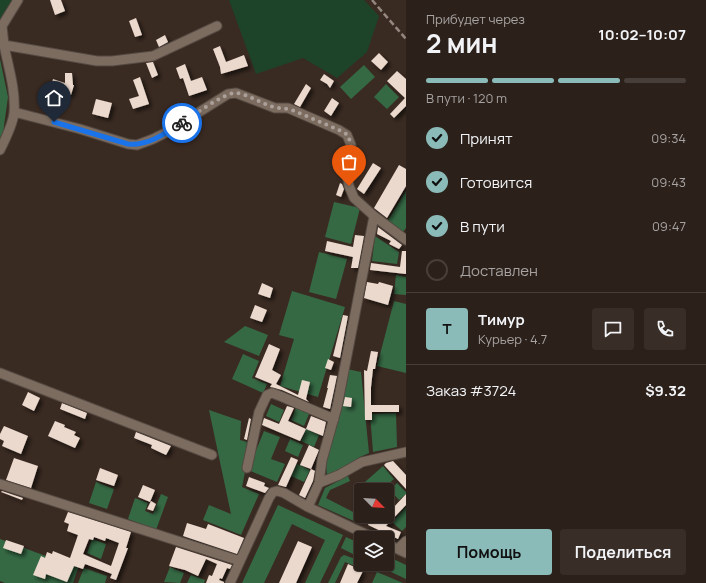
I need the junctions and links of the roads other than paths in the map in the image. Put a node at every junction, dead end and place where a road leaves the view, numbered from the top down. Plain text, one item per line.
1 (18, 0) edge
2 (217, 26) dead end
3 (4, 45) junction
4 (14, 112) junction
5 (0, 150) edge
6 (374, 216) junction
7 (406, 240) edge
8 (0, 373) edge
9 (334, 419) junction
10 (406, 452) edge
11 (212, 455) dead end
12 (247, 468) dead end
13 (319, 483) junction
14 (0, 484) edge
15 (308, 506) junction
16 (360, 531) edge
17 (406, 541) edge
18 (402, 551) edge
19 (240, 561) junction
20 (230, 583) edge

1 - 3 street
2 - 3 street
3 - 4 street
4 - 5 street
4 - 6 street
6 - 7 street
6 - 9 street
8 - 11 street
9 - 12 street
9 - 13 street
10 - 13 street
13 - 15 street
14 - 19 street
15 - 16 street
15 - 19 street
17 - 18 street
19 - 20 street

